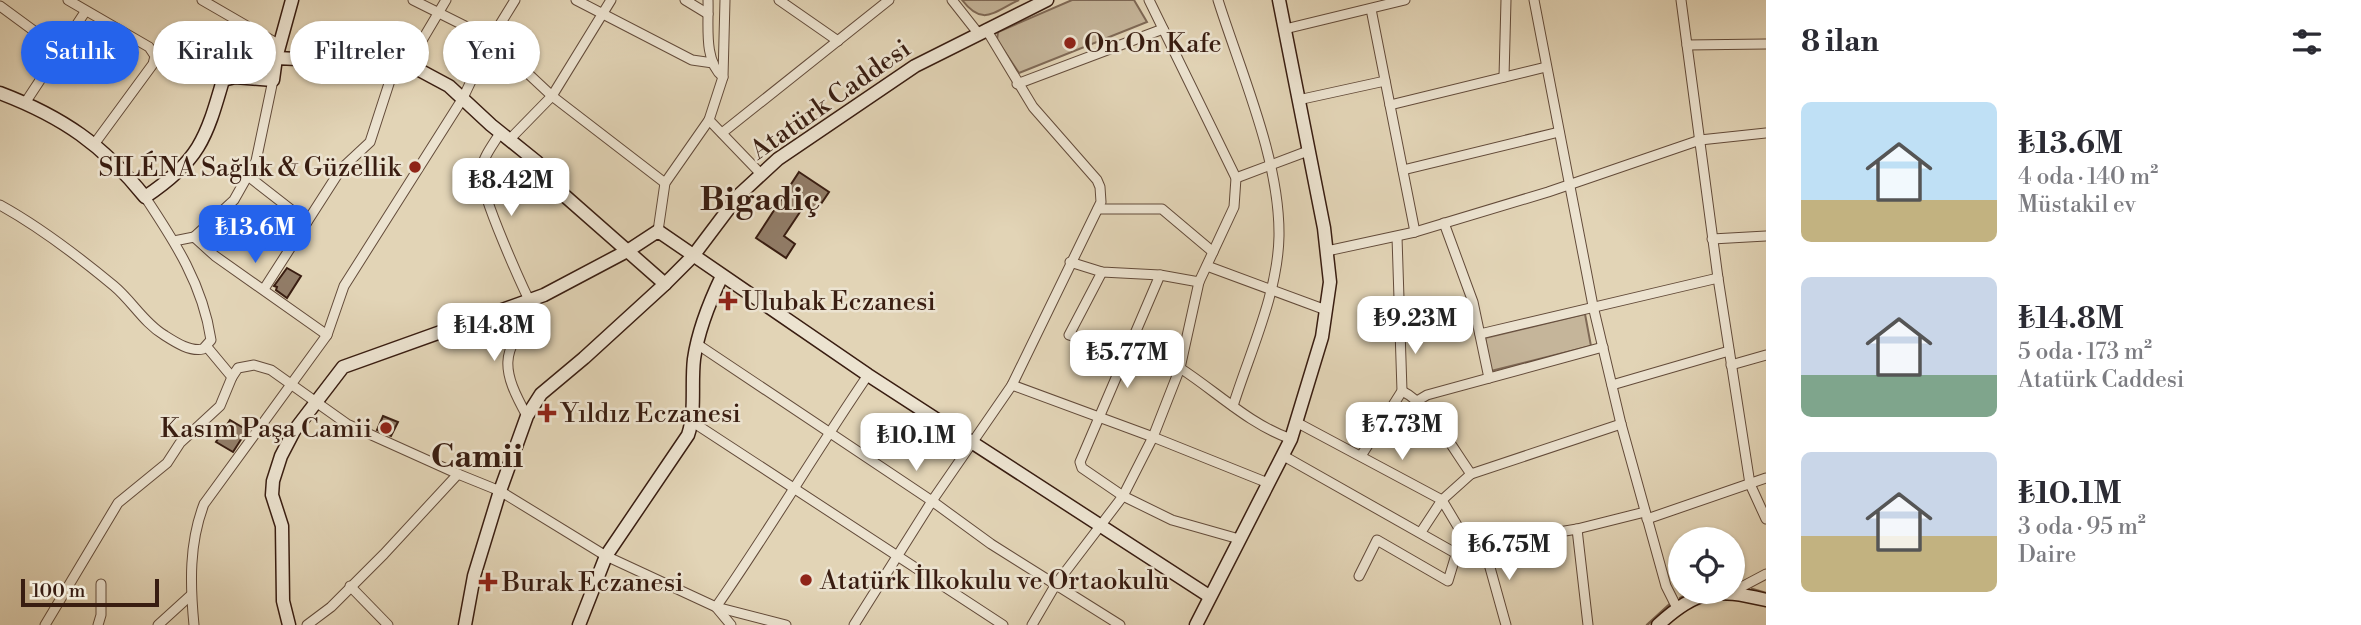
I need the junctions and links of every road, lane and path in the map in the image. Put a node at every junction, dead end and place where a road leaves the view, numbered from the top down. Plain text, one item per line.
1 (68, 0) edge
2 (202, 0) edge
3 (292, 0) edge
4 (413, 0) edge
5 (446, 0) edge
6 (515, 0) edge
7 (576, 0) edge
8 (611, 0) edge
9 (685, 0) edge
10 (708, 0) edge
11 (725, 0) edge
12 (779, 0) edge
13 (889, 0) edge
14 (953, 0) edge
15 (1047, 0) edge
16 (1149, 0) edge
17 (1218, 0) edge
18 (1279, 0) edge
19 (1405, 0) edge
20 (1506, 0) edge
21 (1534, 0) edge
22 (1681, 0) edge
23 (1391, 2) edge
24 (0, 6) edge
25 (1371, 9) junction
26 (85, 12) junction
27 (438, 13) junction
28 (708, 14) junction
29 (602, 15) junction
30 (21, 21) edge
31 (79, 21) edge
32 (454, 21) edge
33 (502, 21) edge
34 (429, 26) edge
35 (1163, 29) junction
36 (1284, 29) junction
37 (982, 31) junction
38 (838, 41) junction
39 (278, 44) junction
40 (1766, 44) edge
41 (1687, 45) junction
42 (276, 58) joint
43 (290, 59) edge
44 (713, 63) junction
45 (1546, 67) junction
46 (429, 76) edge
47 (723, 77) junction
48 (1504, 77) junction
49 (1385, 81) junction
50 (38, 84) edge
51 (221, 84) edge
52 (272, 84) edge
53 (393, 84) edge
54 (470, 84) edge
55 (539, 84) edge
56 (1017, 84) junction
57 (0, 93) edge
58 (552, 96) junction
59 (463, 98) junction
60 (1298, 100) junction
61 (25, 103) junction
62 (1390, 104) junction
63 (709, 120) junction
64 (1559, 132) junction
65 (722, 133) junction
66 (1766, 133) edge
67 (505, 137) junction
68 (1700, 141) junction
69 (95, 144) junction
70 (1307, 151) junction
71 (1271, 165) junction
72 (1403, 170) junction
73 (760, 173) junction
74 (248, 176) junction
75 (1236, 178) junction
76 (665, 183) junction
77 (1568, 183) junction
78 (145, 197) junction
79 (0, 205) edge
80 (1098, 209) junction
81 (307, 222) junction
82 (1444, 223) junction
83 (658, 231) junction
84 (1415, 232) junction
85 (1766, 236) edge
86 (194, 237) junction
87 (1397, 237) junction
88 (1712, 239) junction
89 (174, 241) junction
90 (628, 250) junction
91 (1326, 251) junction
92 (1213, 253) junction
93 (694, 256) junction
94 (1070, 262) junction
95 (1207, 266) junction
96 (1102, 272) junction
97 (1160, 275) junction
98 (722, 276) junction
99 (1717, 278) junction
100 (1199, 282) junction
101 (666, 284) junction
102 (264, 289) junction
103 (1270, 291) junction
104 (529, 301) junction
105 (1593, 306) junction
106 (1326, 310) junction
107 (1480, 334) junction
108 (327, 335) junction
109 (697, 344) junction
110 (207, 347) junction
111 (1603, 347) junction
112 (1729, 351) junction
113 (1126, 353) junction
114 (1766, 355) edge
115 (1731, 365) junction
116 (1180, 368) junction
117 (868, 374) junction
118 (232, 377) junction
119 (1489, 378) junction
120 (292, 385) junction
121 (1012, 385) junction
122 (1612, 385) junction
123 (1402, 391) junction
124 (1418, 401) junction
125 (317, 403) junction
126 (1233, 406) junction
127 (527, 416) junction
128 (1099, 418) junction
129 (691, 421) junction
130 (1296, 422) junction
131 (1621, 424) junction
132 (828, 433) junction
133 (1153, 437) junction
134 (1291, 439) junction
135 (972, 443) junction
136 (1283, 455) junction
137 (1361, 456) junction
138 (458, 474) junction
139 (1471, 474) junction
140 (1766, 478) edge
141 (1268, 484) junction
142 (1750, 484) junction
143 (796, 488) junction
144 (500, 491) junction
145 (1124, 496) junction
146 (1442, 500) junction
147 (932, 501) junction
148 (1646, 515) junction
149 (1766, 519) edge
150 (1101, 526) junction
151 (1577, 528) junction
152 (1420, 532) junction
153 (1239, 539) junction
154 (1484, 546) junction
155 (1470, 547) junction
156 (1457, 555) junction
157 (606, 556) junction
158 (899, 556) junction
159 (1766, 574) edge
160 (1359, 576) dead end
161 (101, 584) dead end
162 (1056, 584) junction
163 (1745, 585) edge
164 (350, 586) junction
165 (191, 594) junction
166 (1745, 595) edge
167 (1209, 596) junction
168 (1766, 600) edge
169 (1685, 604) edge
170 (716, 607) junction
171 (1677, 608) junction
172 (727, 623) edge
173 (45, 625) edge
174 (98, 625) edge
175 (158, 625) edge
176 (194, 625) edge
177 (289, 625) edge
178 (307, 625) edge
179 (388, 625) edge
180 (465, 625) edge
181 (579, 625) edge
182 (786, 625) edge
183 (853, 625) edge
184 (1003, 625) edge
185 (1032, 625) edge
186 (1120, 625) edge
187 (1196, 625) edge
188 (1506, 625) edge
189 (1588, 625) edge
190 (1658, 625) edge

1 - 26 street
2 - 39 street
3 - 39 street
4 - 27 street
5 - 27 street
6 - 33 street
7 - 29 street
8 - 29 street
9 - 28 street
10 - 28 street
11 - 47 street
12 - 38 street
13 - 38 street
14 - 37 street
15 - 37 street, Atatürk Caddesi
16 - 35 street
17 - 71 street
18 - 36 street
19 - 23 street
20 - 48 street
21 - 45 street
22 - 41 street
23 - 25 street
24 - 30 street
25 - 36 street
25 - 49 street
26 - 31 street
26 - 69 street
27 - 32 street
27 - 34 street
28 - 44 street
29 - 44 street
29 - 58 street
35 - 56 street
35 - 75 street
36 - 60 street
37 - 56 street
37 - 73 street, Atatürk Caddesi
38 - 65 street
39 - 42 street
40 - 41 street
41 - 68 street
42 - 43 street
44 - 47 street
45 - 48 street
45 - 64 street
46 - 59 street
47 - 63 street
48 - 62 street
49 - 60 street
49 - 62 street
50 - 61 street
51 - 78 street
52 - 74 street
53 - 81 street
54 - 59 street
55 - 58 street
56 - 80 street
57 - 61 street
58 - 67 street
58 - 76 street
59 - 67 street
59 - 108 street
60 - 70 street
61 - 69 street
62 - 72 street
63 - 65 street
63 - 76 street
64 - 72 street
64 - 77 street
65 - 73 street
66 - 68 street
67 - 90 street
67 - 104 street
68 - 77 street
68 - 88 street
69 - 78 street
70 - 71 street
70 - 91 street
71 - 75 street
71 - 103 street
72 - 84 street
73 - 93 street, Atatürk Caddesi
74 - 81 street
74 - 86 street
75 - 92 street
76 - 83 street
77 - 82 street
77 - 105 street
78 - 89 street
79 - 110 street
80 - 92 street
80 - 94 street
81 - 102 street
82 - 84 street
82 - 107 street
83 - 90 street
83 - 93 street
84 - 87 street
85 - 88 street
86 - 89 street
86 - 102 street
87 - 91 street
87 - 123 street
88 - 99 street
89 - 110 street
90 - 101 street
90 - 104 street
91 - 106 street
92 - 95 street
93 - 98 street
93 - 101 street, Atatürk Caddesi
94 - 96 street
94 - 121 street
95 - 100 street
95 - 103 street
96 - 97 street
96 - 113 street
97 - 100 street
97 - 113 street
98 - 109 street
98 - 117 street
99 - 105 street
99 - 112 street
100 - 116 street
101 - 127 street, Atatürk Caddesi
102 - 108 street
103 - 106 street
103 - 126 street
104 - 125 street
104 - 127 street
105 - 107 street
105 - 111 street
106 - 130 street
107 - 119 street
108 - 120 street
109 - 129 street
109 - 132 street
110 - 118 street
111 - 119 street
111 - 122 street
112 - 115 street
112 - 122 street
113 - 116 street
113 - 128 street
114 - 115 street
115 - 142 street
116 - 126 street
116 - 133 street
117 - 132 street
117 - 135 street
118 - 120 street
118 - 173 street
119 - 124 street
120 - 125 street
120 - 165 street
121 - 128 street
121 - 135 street
122 - 131 street
123 - 124 street
123 - 137 street
124 - 139 street
125 - 138 street
125 - 177 street
126 - 134 street
127 - 144 street, Atatürk Caddesi
128 - 133 street
128 - 145 street
129 - 143 street
129 - 157 street
130 - 134 street
130 - 137 street
131 - 139 street
131 - 148 street
132 - 143 street
132 - 147 street
133 - 141 street
133 - 145 street
134 - 136 street
135 - 147 street
135 - 150 street
136 - 141 street
136 - 152 street
137 - 146 street
138 - 144 street
138 - 164 street
139 - 146 street
140 - 142 street
141 - 153 street
142 - 148 street
142 - 149 street
143 - 158 street
143 - 170 street
144 - 157 street
144 - 180 street, Atatürk Caddesi
145 - 150 street
145 - 153 street
146 - 152 street
146 - 155 street
147 - 158 street
147 - 162 street
148 - 151 street
148 - 171 street
150 - 162 street
150 - 167 street
151 - 154 street
151 - 189 street
152 - 156 street
153 - 167 street
154 - 155 street
154 - 188 street
155 - 156 street
156 - 160 street
157 - 170 street
157 - 181 street
158 - 183 street
158 - 184 street
159 - 163 street
161 - 174 street
162 - 185 street
162 - 186 street
164 - 178 street
164 - 179 street
165 - 175 street
165 - 176 street
166 - 168 street
167 - 187 street
169 - 171 street
170 - 172 street
170 - 182 street
171 - 190 street

